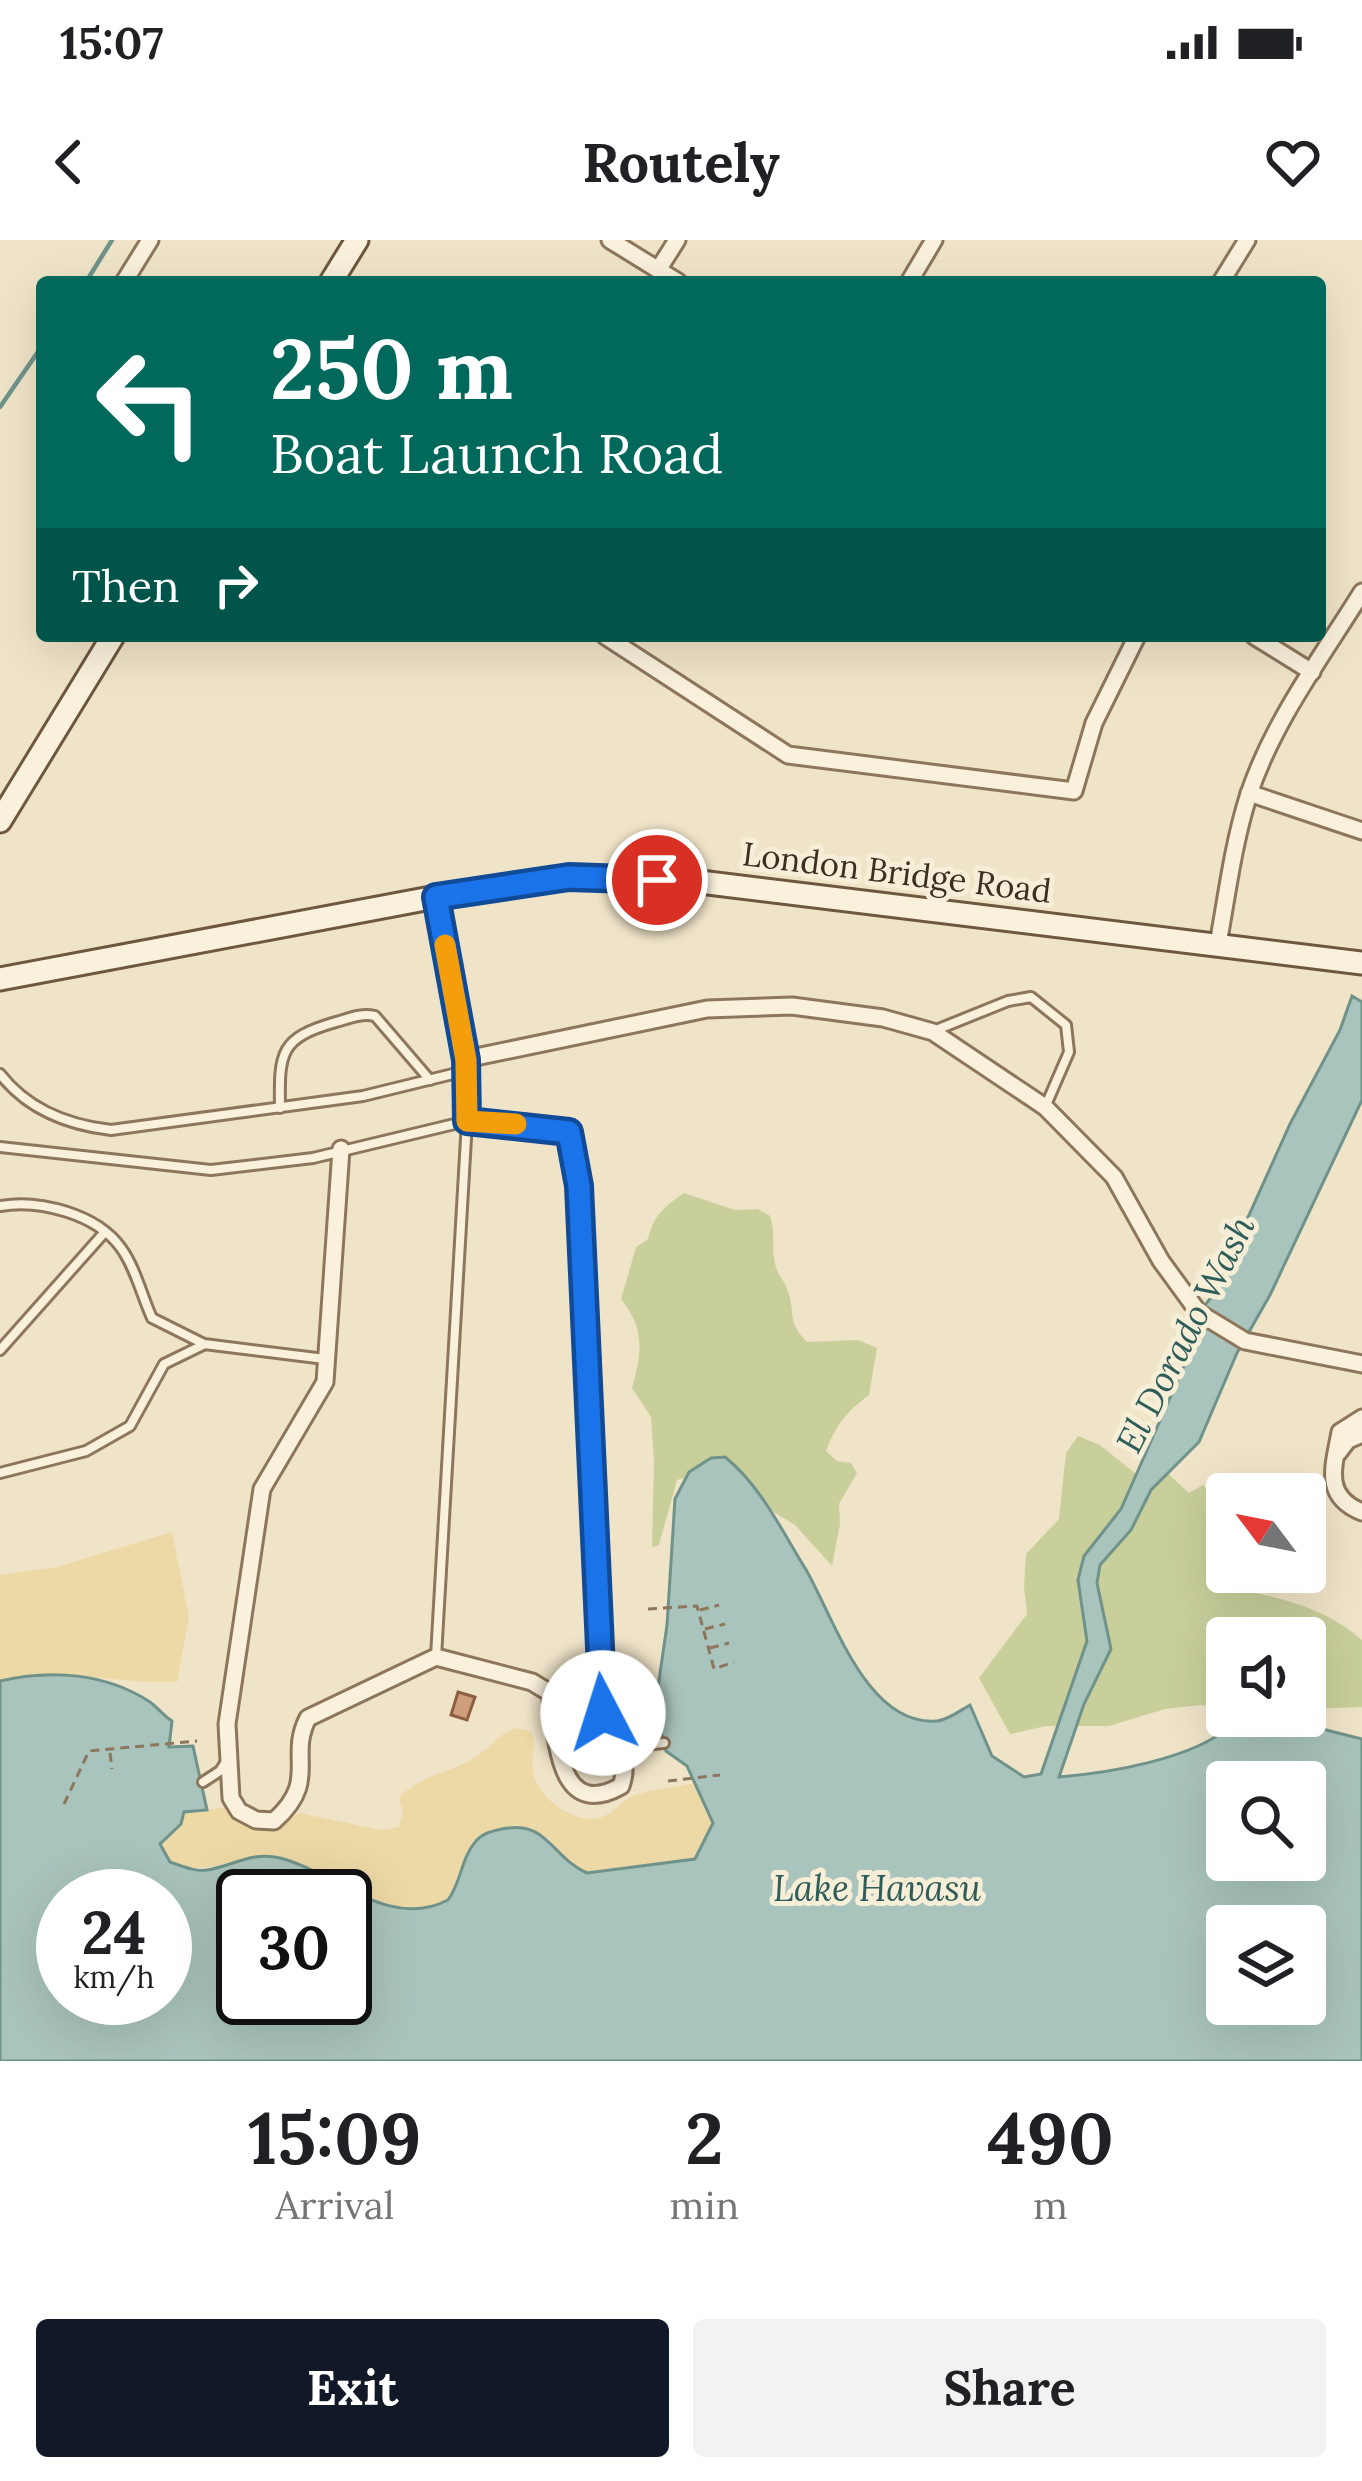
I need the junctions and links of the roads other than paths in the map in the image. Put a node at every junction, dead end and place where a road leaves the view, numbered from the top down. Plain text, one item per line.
1 (151, 240) edge
2 (357, 240) edge
3 (610, 240) edge
4 (677, 240) edge
5 (934, 240) edge
6 (1247, 240) edge
7 (658, 270) junction
8 (128, 276) edge
9 (335, 276) edge
10 (668, 276) edge
11 (913, 276) edge
12 (1225, 276) edge
13 (1362, 592) edge
14 (109, 642) edge
15 (614, 642) edge
16 (1133, 642) edge
17 (1264, 642) edge
18 (1312, 672) junction
19 (1249, 793) junction
20 (0, 821) edge
21 (1362, 831) edge
22 (436, 897) junction
23 (1218, 944) junction
24 (1362, 963) edge
25 (0, 979) edge
26 (933, 1032) junction
27 (466, 1065) junction
28 (0, 1074) edge
29 (430, 1080) junction
30 (1045, 1107) junction
31 (280, 1108) junction
32 (467, 1121) junction
33 (0, 1147) edge
34 (341, 1149) junction
35 (0, 1206) edge
36 (104, 1233) junction
37 (204, 1344) junction
38 (0, 1351) edge
39 (326, 1359) junction
40 (1362, 1364) edge
41 (1362, 1418) edge
42 (1362, 1434) edge
43 (1336, 1455) junction
44 (0, 1473) edge
45 (1362, 1512) edge
46 (436, 1657) junction
47 (655, 1708) dead end
48 (603, 1713) junction
49 (617, 1740) junction
50 (664, 1743) dead end
51 (227, 1761) junction
52 (203, 1782) dead end

1 - 8 street
2 - 9 street
3 - 7 street
4 - 7 street
5 - 11 street
6 - 12 street
7 - 10 street
13 - 18 street
14 - 20 street
15 - 16 street
17 - 18 street
18 - 19 street
19 - 21 street
19 - 23 street
22 - 23 street, London Bridge Road
22 - 25 street, London Bridge Road
22 - 27 street
23 - 24 street, London Bridge Road
26 - 27 street
26 - 30 street
26 - 30 lane
27 - 29 lane
27 - 32 street
28 - 31 lane
29 - 31 lane
29 - 31 lane
30 - 40 street
32 - 34 lane
32 - 46 lane
32 - 48 street
33 - 34 lane
34 - 39 street
35 - 36 lane
36 - 37 lane
36 - 38 lane
37 - 39 lane
37 - 44 lane
39 - 51 street
41 - 43 street
42 - 43 street
43 - 45 street
46 - 49 street
46 - 51 street
47 - 48 lane
48 - 49 street
49 - 50 lane
51 - 52 lane

